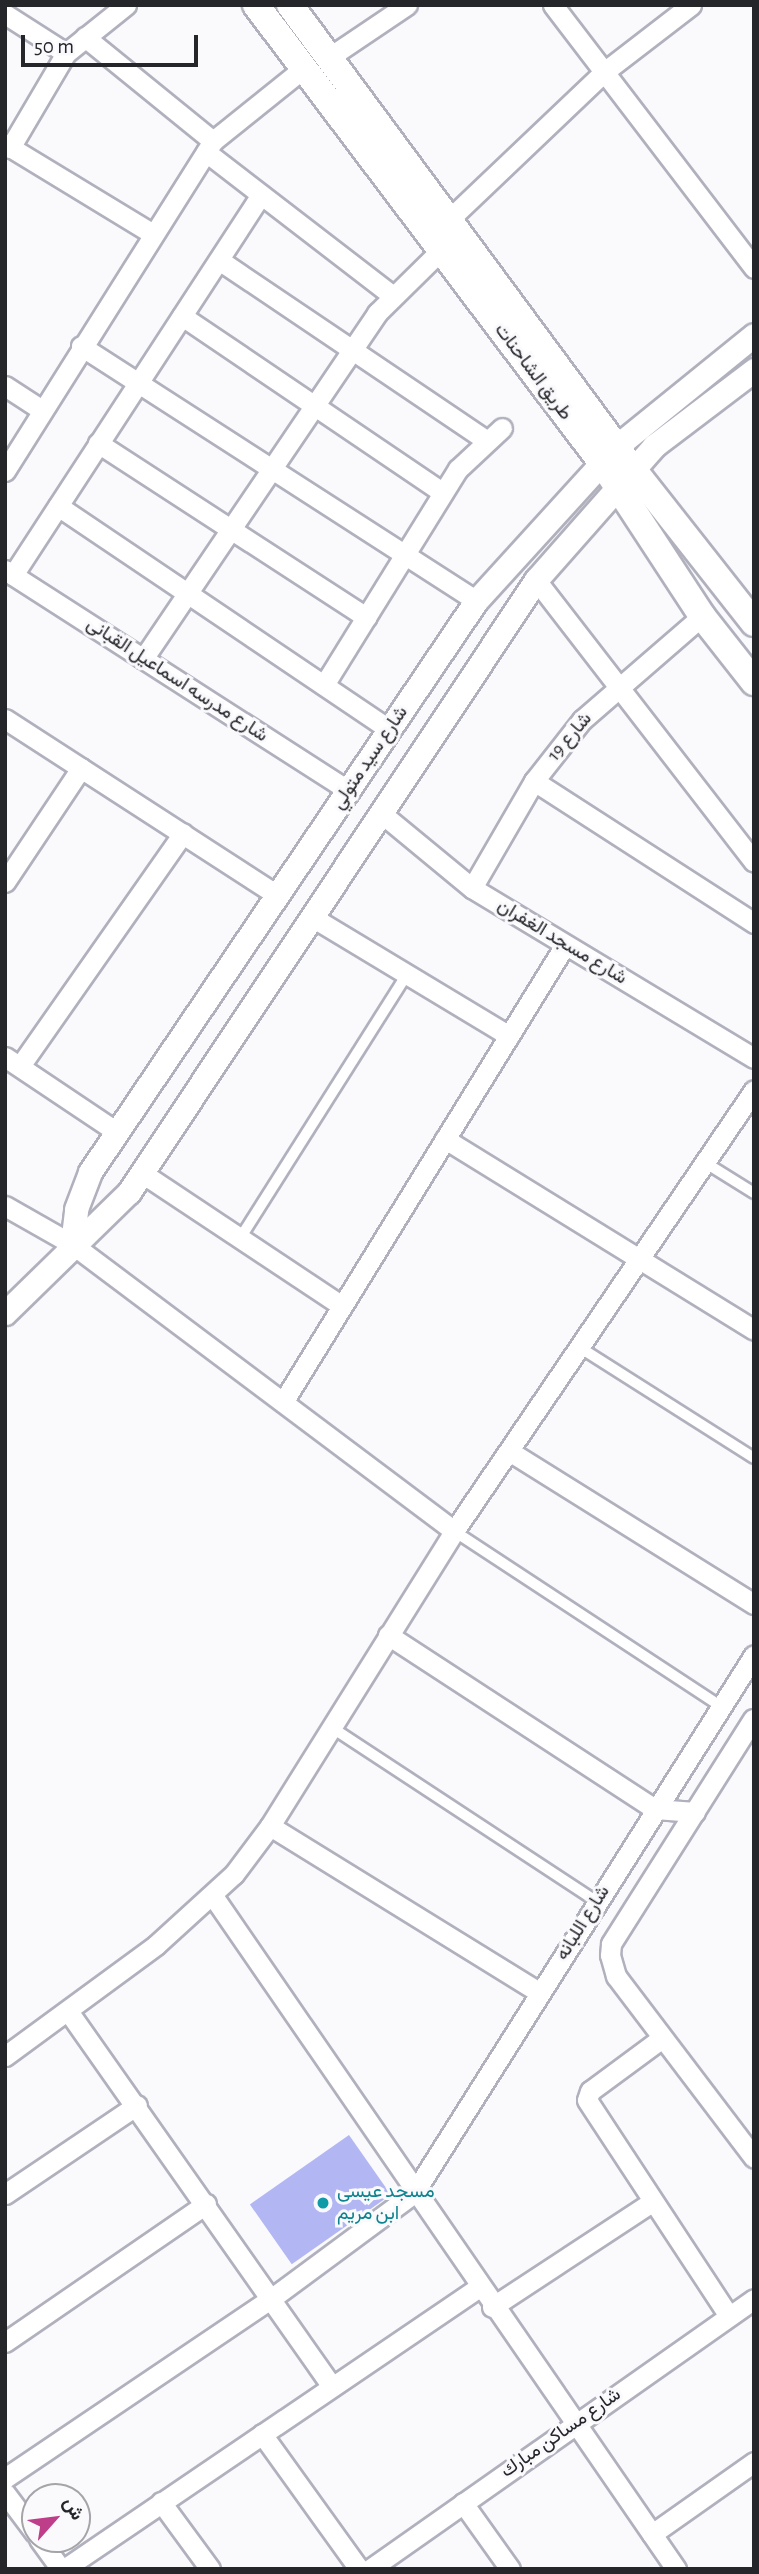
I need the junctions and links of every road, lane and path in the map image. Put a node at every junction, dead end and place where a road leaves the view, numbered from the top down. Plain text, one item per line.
1 (126, 5) edge
2 (256, 5) edge
3 (290, 5) edge
4 (407, 5) edge
5 (553, 5) edge
6 (691, 5) edge
7 (101, 12) edge
8 (5, 14) edge
9 (85, 37) junction
10 (66, 53) junction
11 (316, 62) junction
12 (604, 72) junction
13 (8, 146) edge
14 (209, 147) junction
15 (261, 195) junction
16 (153, 234) junction
17 (440, 235) junction
18 (219, 260) junction
19 (754, 268) edge
20 (393, 296) junction
21 (182, 317) junction
22 (754, 335) edge
23 (81, 346) junction
24 (352, 350) junction
25 (754, 370) edge
26 (138, 383) junction
27 (5, 386) edge
28 (314, 406) junction
29 (42, 410) junction
30 (99, 443) junction
31 (609, 454) junction
32 (272, 468) junction
33 (5, 471) edge
34 (625, 477) junction
35 (443, 493) junction
36 (58, 506) junction
37 (231, 529) junction
38 (403, 556) junction
39 (9, 572) edge
40 (536, 580) junction
41 (188, 593) junction
42 (476, 601) junction
43 (702, 616) junction
44 (366, 617) junction
45 (753, 621) edge
46 (143, 659) junction
47 (754, 682) edge
48 (324, 685) junction
49 (615, 686) junction
50 (5, 719) edge
51 (389, 729) junction
52 (81, 768) junction
53 (534, 781) junction
54 (348, 790) junction
55 (381, 813) junction
56 (183, 833) junction
57 (754, 862) edge
58 (5, 882) edge
59 (472, 888) junction
60 (278, 895) junction
61 (312, 916) junction
62 (754, 923) edge
63 (565, 944) junction
64 (407, 974) junction
65 (509, 1036) junction
66 (751, 1050) edge
67 (13, 1061) edge
68 (754, 1090) edge
69 (117, 1132) junction
70 (445, 1139) junction
71 (704, 1162) junction
72 (142, 1173) junction
73 (754, 1193) edge
74 (5, 1206) edge
75 (239, 1241) junction
76 (72, 1244) junction
77 (638, 1260) junction
78 (342, 1306) junction
79 (5, 1313) edge
80 (754, 1330) edge
81 (579, 1346) junction
82 (283, 1402) junction
83 (509, 1451) junction
84 (754, 1458) edge
85 (454, 1531) junction
86 (754, 1604) edge
87 (388, 1635) junction
88 (754, 1655) edge
89 (724, 1701) junction
90 (753, 1720) edge
91 (331, 1727) junction
92 (655, 1809) junction
93 (695, 1812) junction
94 (270, 1826) junction
95 (213, 1896) junction
96 (597, 1902) junction
97 (539, 1992) junction
98 (68, 2011) junction
99 (662, 2038) junction
100 (5, 2056) edge
101 (137, 2105) junction
102 (754, 2158) edge
103 (414, 2193) junction
104 (5, 2194) edge
105 (652, 2202) junction
106 (206, 2204) junction
107 (478, 2288) junction
108 (272, 2298) junction
109 (754, 2299) edge
110 (492, 2307) junction
111 (729, 2316) junction
112 (5, 2342) edge
113 (332, 2386) junction
114 (574, 2424) junction
115 (262, 2434) junction
116 (754, 2462) edge
117 (5, 2479) edge
118 (5, 2493) edge
119 (162, 2502) junction
120 (463, 2503) junction
121 (21, 2514) edge
122 (652, 2534) junction
123 (50, 2553) edge
124 (673, 2567) edge
125 (62, 2569) edge
126 (210, 2569) edge
127 (359, 2569) edge
128 (370, 2569) edge
129 (510, 2569) edge

1 - 7 street
2 - 11 main road
3 - 11 main road
4 - 11 street
5 - 12 street
6 - 12 street
7 - 9 street
8 - 10 street
9 - 10 street
9 - 14 street
10 - 13 street
11 - 14 street
11 - 17 main road, طريق الشاحنات
12 - 17 street
12 - 19 street
13 - 16 street
14 - 15 street
14 - 16 street
15 - 18 street
15 - 20 street
16 - 23 street
17 - 20 street
17 - 31 main road, طريق الشاحنات
18 - 21 street
18 - 24 street
20 - 24 street
21 - 26 street
21 - 28 street
22 - 31 street, شارع سيد متولي
23 - 26 street
23 - 29 street
24 - 28 street
24 - 35 street
25 - 34 street, شارع سيد متولي
26 - 30 street
26 - 32 street
27 - 29 street
28 - 32 street
28 - 35 street
29 - 33 street
30 - 36 street
30 - 37 street
31 - 34 main road, طريق الشاحنات
31 - 42 street, شارع سيد متولي
32 - 37 street
32 - 38 street
34 - 40 street, شارع سيد متولي
34 - 43 main road, طريق الشاحنات
34 - 45 main road, طريق الشاحنات
35 - 38 street
36 - 39 street
36 - 41 street
37 - 41 street
37 - 44 street
38 - 42 street
38 - 44 street
39 - 46 street, شارع مدرسه اسماعيل القبانى
40 - 49 street
40 - 55 street, شارع سيد متولي
41 - 46 street
41 - 48 street
42 - 51 street, شارع سيد متولي
43 - 47 main road, طريق الشاحنات
43 - 49 street, شارع 19
44 - 48 street
46 - 54 street, شارع مدرسه اسماعيل القبانى
48 - 51 street
49 - 53 street, شارع 19
49 - 57 street
50 - 52 street
51 - 54 street, شارع سيد متولي
52 - 56 street
52 - 58 street
53 - 59 street, شارع 19
53 - 62 street
54 - 60 street, شارع سيد متولي
55 - 59 street, شارع مسجد الغفران
55 - 61 street, شارع سيد متولي
56 - 60 street
56 - 67 street
59 - 63 street, شارع مسجد الغفران
60 - 69 street, شارع سيد متولي
61 - 64 street
61 - 72 street, شارع سيد متولي
63 - 65 street
63 - 66 street, شارع مسجد الغفران
64 - 65 street
64 - 75 lane
65 - 70 street
67 - 69 street
68 - 71 street
69 - 76 street, شارع سيد متولي
70 - 77 street
70 - 78 street
71 - 73 lane
71 - 77 street
72 - 75 street
72 - 76 street, شارع سيد متولي
74 - 76 street
75 - 78 street
76 - 79 street, شارع سيد متولي
76 - 82 street
77 - 80 street
77 - 81 street
78 - 82 street
81 - 83 street
81 - 84 lane
82 - 85 street
83 - 85 street
83 - 86 street
85 - 87 street
85 - 89 lane
87 - 91 street
87 - 92 street
88 - 89 street, شارع اللبانه
89 - 90 street
89 - 92 street, شارع اللبانه
90 - 93 street
91 - 94 street
91 - 96 lane
92 - 93 street
92 - 96 street, شارع اللبانه
93 - 99 street
94 - 95 street
94 - 97 street
95 - 98 street
95 - 103 street
96 - 97 street, شارع اللبانه
97 - 103 street, شارع اللبانه
98 - 100 street
98 - 101 street
99 - 102 street
99 - 105 street
101 - 104 street
101 - 106 street
103 - 107 street
103 - 108 street
105 - 110 street
105 - 111 street
106 - 108 street
106 - 112 street
107 - 110 street
107 - 113 street
108 - 113 street
108 - 117 street
109 - 111 street, شارع مساكن مبارك
110 - 114 street
111 - 114 street, شارع مساكن مبارك
113 - 115 street
114 - 120 street, شارع مساكن مبارك
114 - 122 street
115 - 119 street
115 - 127 street
116 - 122 street
118 - 121 street
119 - 125 street
119 - 126 street
120 - 128 street, شارع مساكن مبارك
120 - 129 street
122 - 124 street
123 - 125 street

